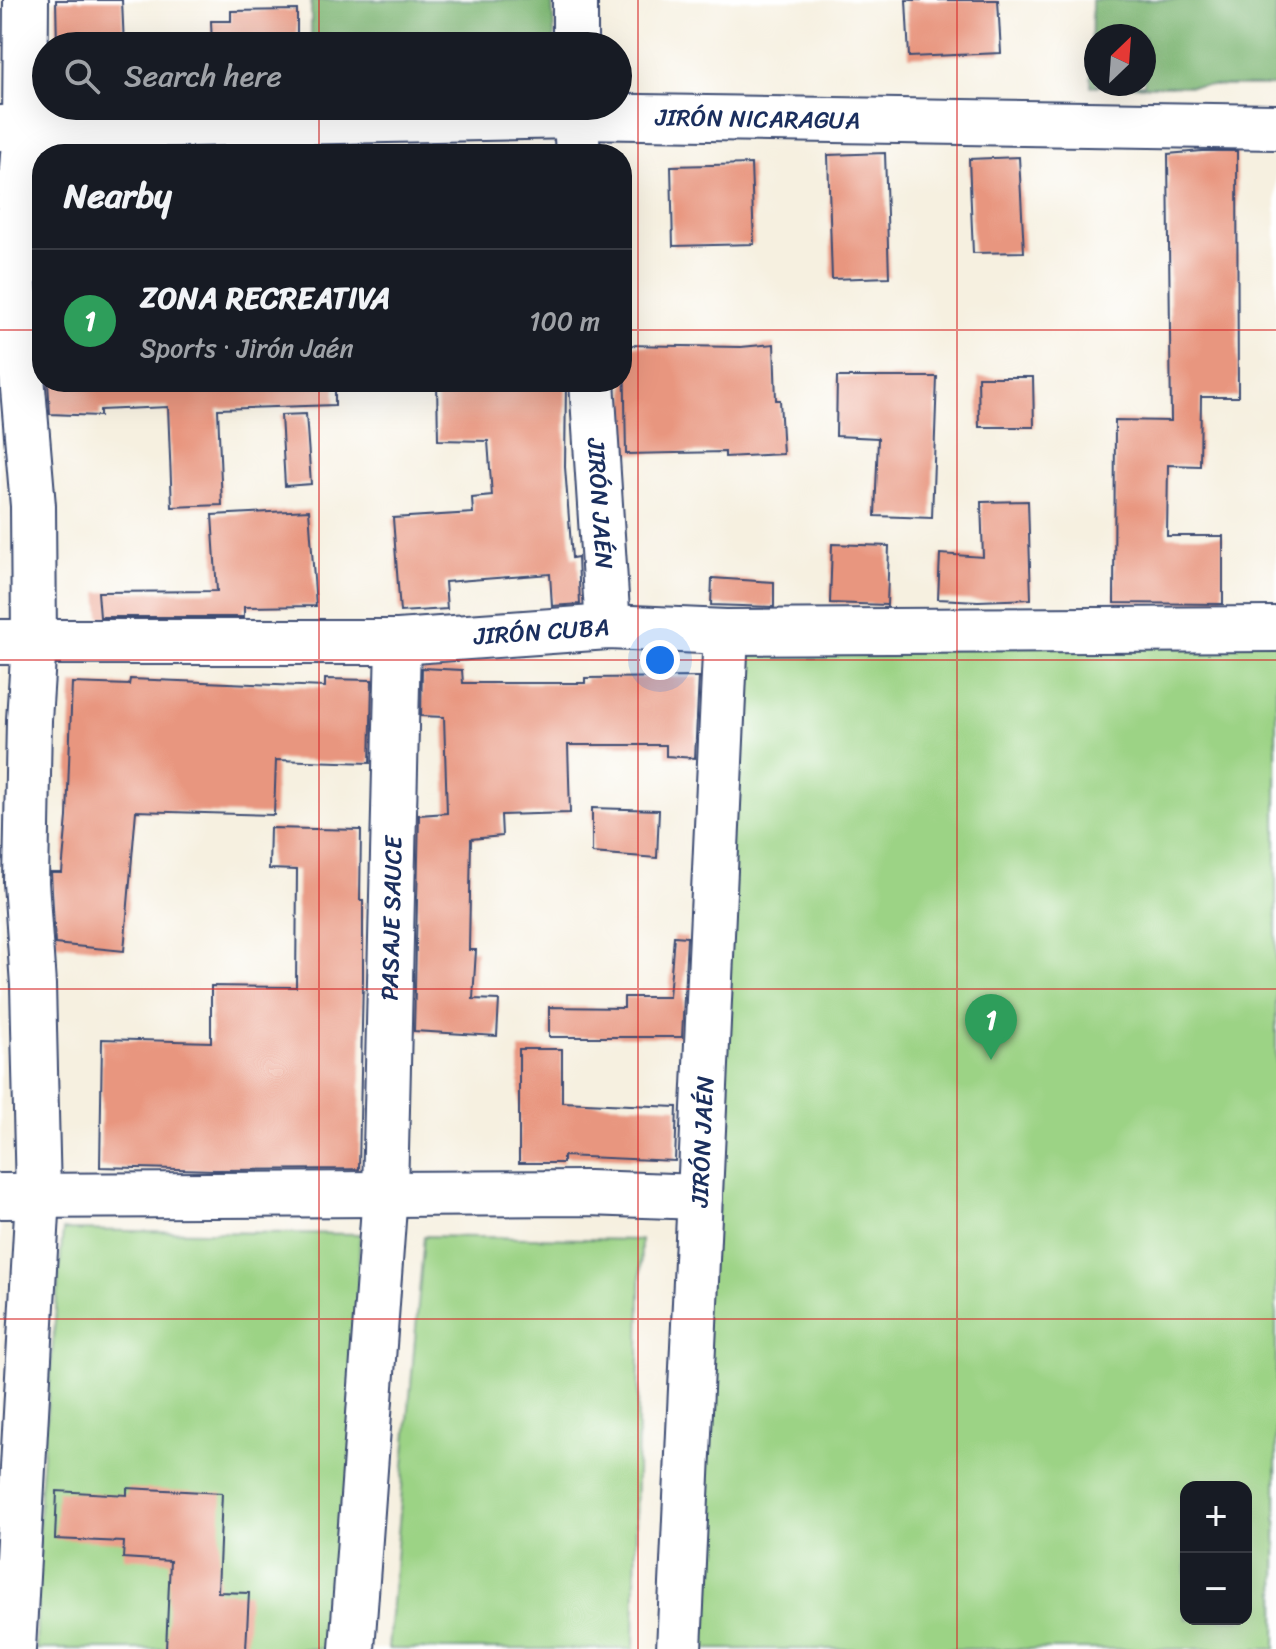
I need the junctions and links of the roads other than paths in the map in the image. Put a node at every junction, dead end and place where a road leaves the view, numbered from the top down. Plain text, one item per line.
1 (26, 0) edge
2 (575, 0) edge
3 (575, 32) edge
4 (576, 125) edge
5 (1276, 127) edge
6 (12, 128) edge
7 (593, 392) edge
8 (608, 627) junction
9 (1276, 629) edge
10 (726, 632) junction
11 (17, 642) edge
12 (398, 642) junction
13 (385, 1193) junction
14 (19, 1196) edge
15 (700, 1197) junction
16 (13, 1649) edge
17 (352, 1649) edge
18 (679, 1649) edge

1 - 6 street
2 - 3 street
4 - 5 street, JIRÓN NICARAGUA
4 - 6 street, JIRÓN NICARAGUA
6 - 11 street
7 - 8 street, JIRÓN JAÉN
8 - 10 street, JIRÓN CUBA
8 - 12 street, JIRÓN CUBA
9 - 10 street, JIRÓN CUBA
10 - 15 street, JIRÓN JAÉN
11 - 12 street, JIRÓN CUBA
11 - 14 street
12 - 13 street, PASAJE SAUCE
13 - 14 street
13 - 15 street
13 - 17 street, PASAJE SAUCE
14 - 16 street
15 - 18 street, JIRÓN JAÉN

